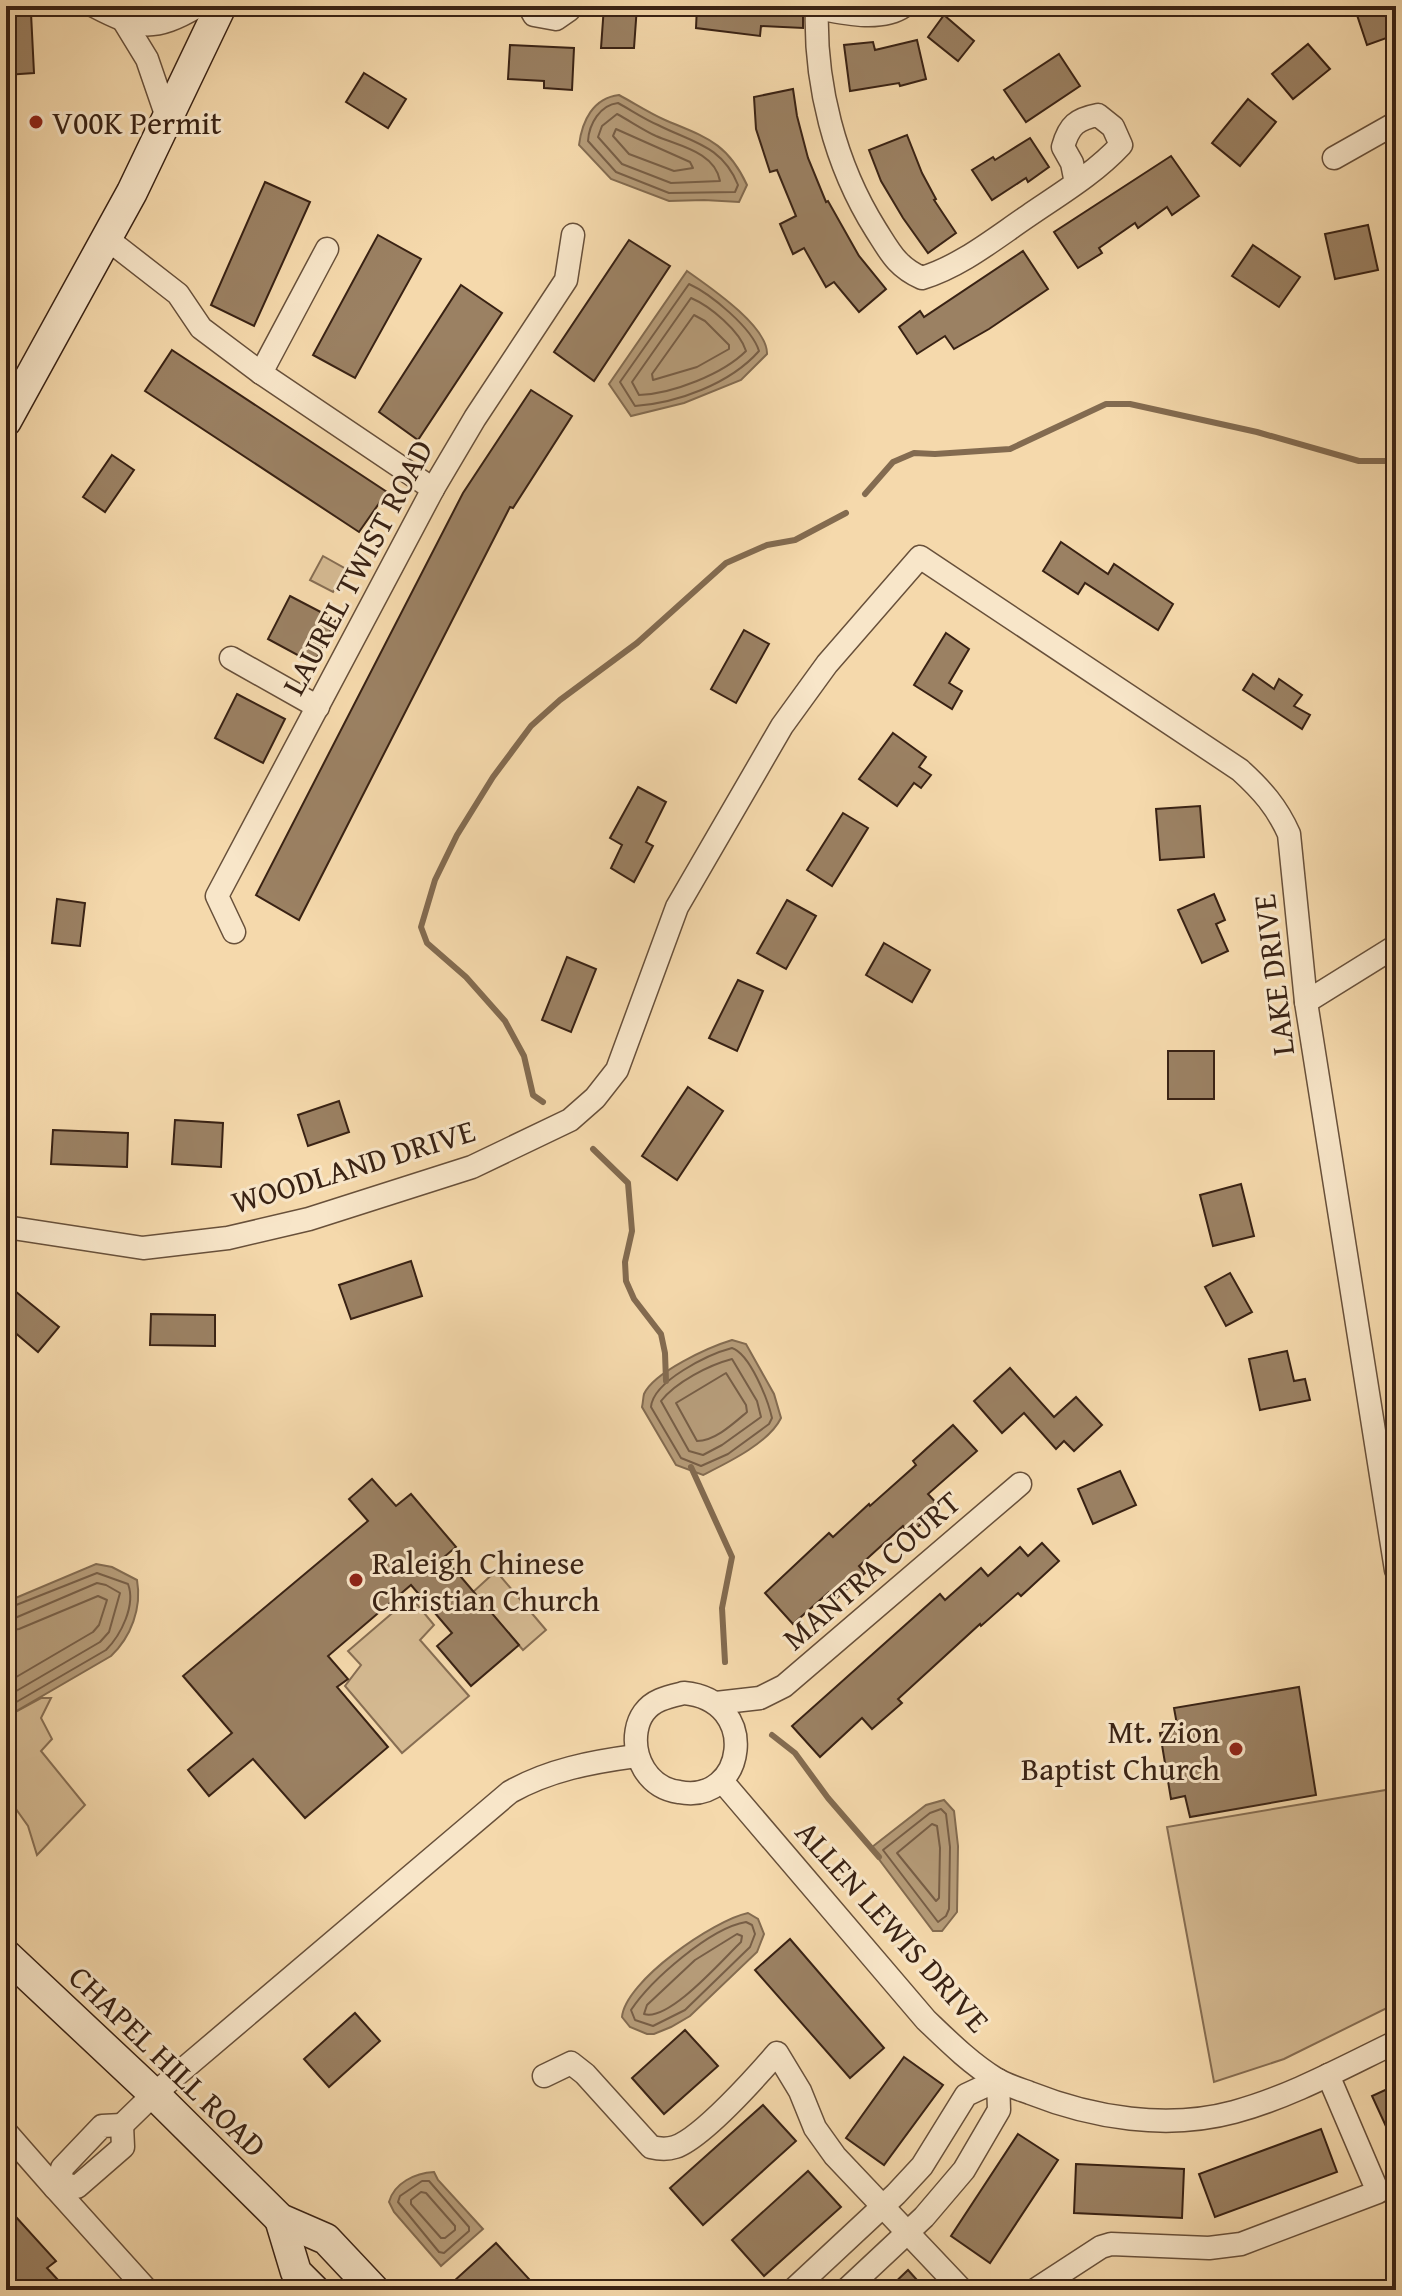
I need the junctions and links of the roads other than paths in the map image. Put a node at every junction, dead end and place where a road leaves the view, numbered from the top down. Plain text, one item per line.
1 (94, 6) edge
2 (198, 6) edge
3 (221, 6) edge
4 (529, 6) edge
5 (571, 6) edge
6 (904, 6) edge
7 (817, 7) edge
8 (125, 23) junction
9 (168, 120) junction
10 (1396, 123) edge
11 (1334, 158) dead end
12 (1076, 183) dead end
13 (573, 235) dead end
14 (106, 238) junction
15 (327, 249) dead end
16 (261, 373) junction
17 (6, 421) edge
18 (433, 489) junction
19 (920, 557) joint
20 (231, 658) dead end
21 (318, 707) junction
22 (234, 932) dead end
23 (1396, 946) edge
24 (1306, 1002) junction
25 (6, 1227) edge
26 (1020, 1484) dead end
27 (1396, 1570) edge
28 (760, 1698) junction
29 (716, 1703) junction
30 (735, 1731) junction
31 (636, 1756) junction
32 (722, 1781) junction
33 (6, 1955) edge
34 (1396, 2042) edge
35 (1328, 2075) junction
36 (544, 2076) dead end
37 (998, 2080) junction
38 (154, 2094) junction
39 (6, 2132) edge
40 (57, 2186) junction
41 (280, 2219) junction
42 (896, 2219) junction
43 (147, 2290) edge
44 (314, 2290) edge
45 (374, 2290) edge
46 (793, 2290) edge
47 (846, 2290) edge
48 (962, 2290) edge
49 (1035, 2290) edge

1 - 8 street
2 - 8 street
3 - 9 main road
4 - 5 street
6 - 7 street
7 - 12 street
8 - 9 street
9 - 14 main road
10 - 11 street
13 - 18 street, LAUREL TWIST ROAD
14 - 16 street
14 - 17 main road
15 - 16 street
16 - 18 street
18 - 21 street, LAUREL TWIST ROAD
19 - 24 street, LAKE DRIVE
19 - 25 street, WOODLAND DRIVE
20 - 21 street
21 - 22 street, LAUREL TWIST ROAD
23 - 24 street
24 - 27 street, LAKE DRIVE
26 - 28 street, MANTRA COURT
28 - 29 street, MANTRA COURT
28 - 30 street, MANTRA COURT
29 - 30 street
29 - 31 street
30 - 32 street
31 - 32 street
31 - 38 street
32 - 37 street, ALLEN LEWIS DRIVE
33 - 38 main road, CHAPEL HILL ROAD
34 - 35 street, ALLEN LEWIS DRIVE
35 - 37 street, ALLEN LEWIS DRIVE
35 - 49 street
36 - 42 street
37 - 42 street
37 - 42 street
38 - 40 street
38 - 41 main road, CHAPEL HILL ROAD
39 - 40 street
40 - 43 street
41 - 44 main road, CHAPEL HILL ROAD
41 - 45 main road, CHAPEL HILL ROAD
42 - 46 street
42 - 47 street
42 - 48 street

